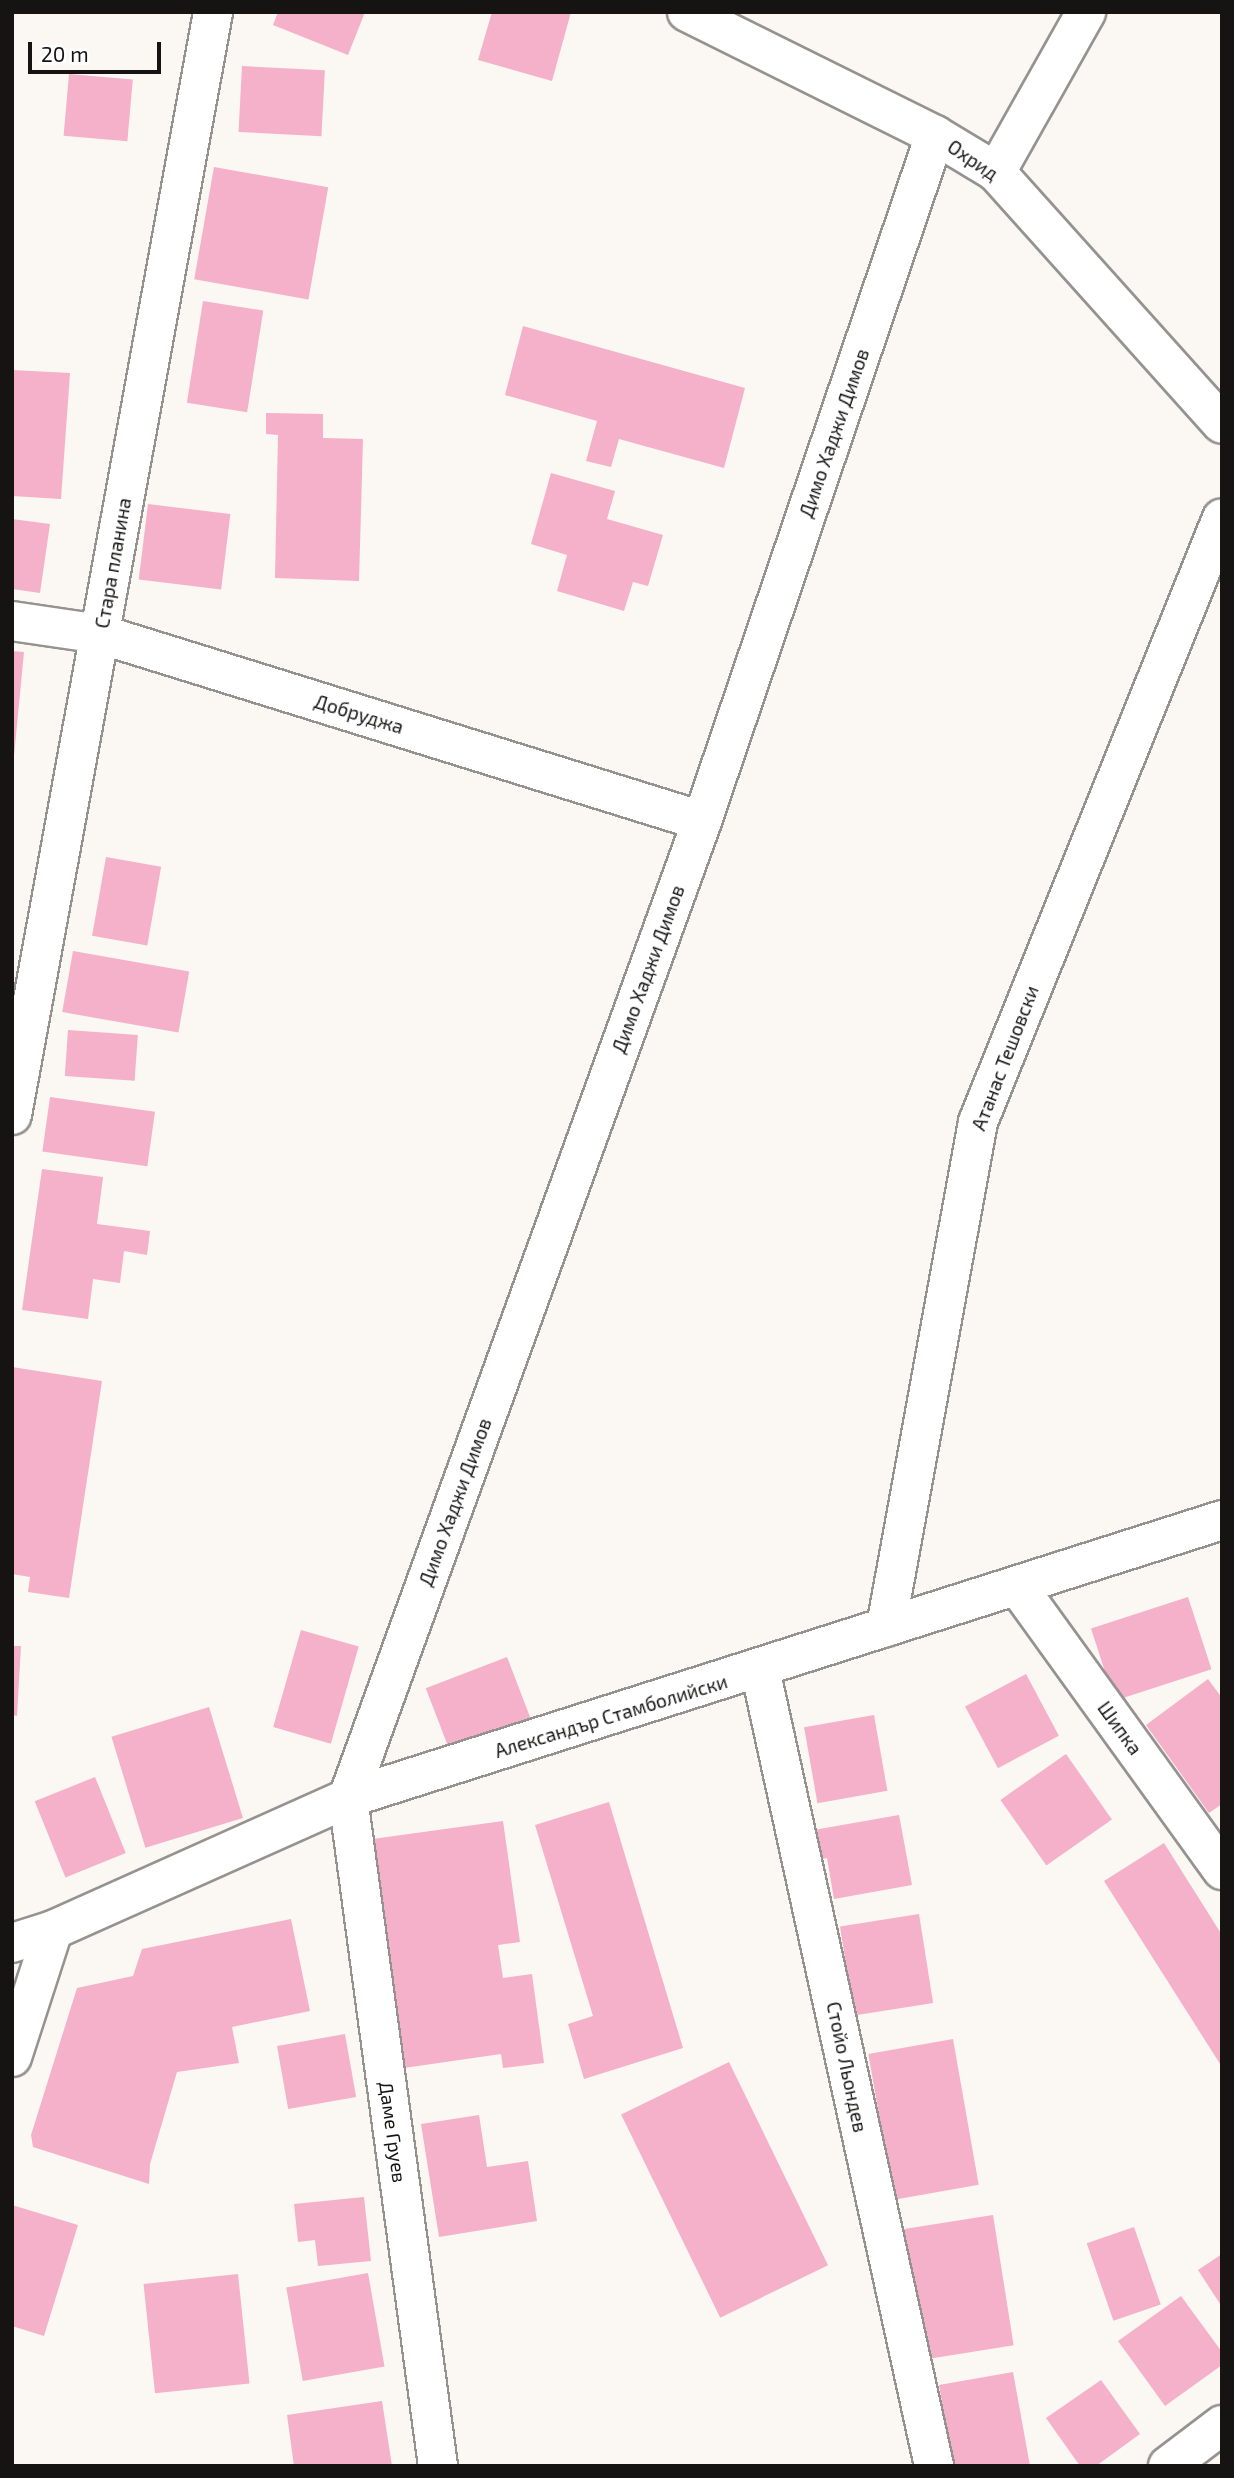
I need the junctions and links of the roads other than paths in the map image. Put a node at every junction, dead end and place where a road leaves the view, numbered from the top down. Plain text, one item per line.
1 (213, 12) edge
2 (687, 12) edge
3 (1086, 12) edge
4 (935, 135) junction
5 (996, 172) junction
6 (1222, 424) edge
7 (1222, 518) edge
8 (12, 621) edge
9 (100, 634) junction
10 (702, 821) junction
11 (12, 1115) edge
12 (1222, 1520) edge
13 (1018, 1587) junction
14 (886, 1627) junction
15 (760, 1669) junction
16 (348, 1798) junction
17 (1222, 1870) edge
18 (53, 1930) junction
19 (12, 1943) edge
20 (12, 2057) edge
21 (1222, 2425) edge
22 (438, 2466) edge
23 (934, 2466) edge
24 (1168, 2466) edge

1 - 9 street, Стара планина
2 - 4 street, Охрид
3 - 5 street
4 - 5 street, Охрид
4 - 10 street, Димо Хаджи Димов
5 - 6 street, Охрид
7 - 14 street, Атанас Тешовски
8 - 9 street, Добруджа
9 - 10 street, Добруджа
9 - 11 street, Стара планина
10 - 16 street, Димо Хаджи Димов
12 - 13 street, Александър Стамболийски
13 - 14 street, Александър Стамболийски
13 - 17 street, Шипка
14 - 15 street, Александър Стамболийски
15 - 16 street, Александър Стамболийски
15 - 23 street, Стойо Льондев
16 - 18 street, Александър Стамболийски
16 - 22 street, Даме Груев
18 - 19 street, Александър Стамболийски
18 - 20 street
21 - 24 street

